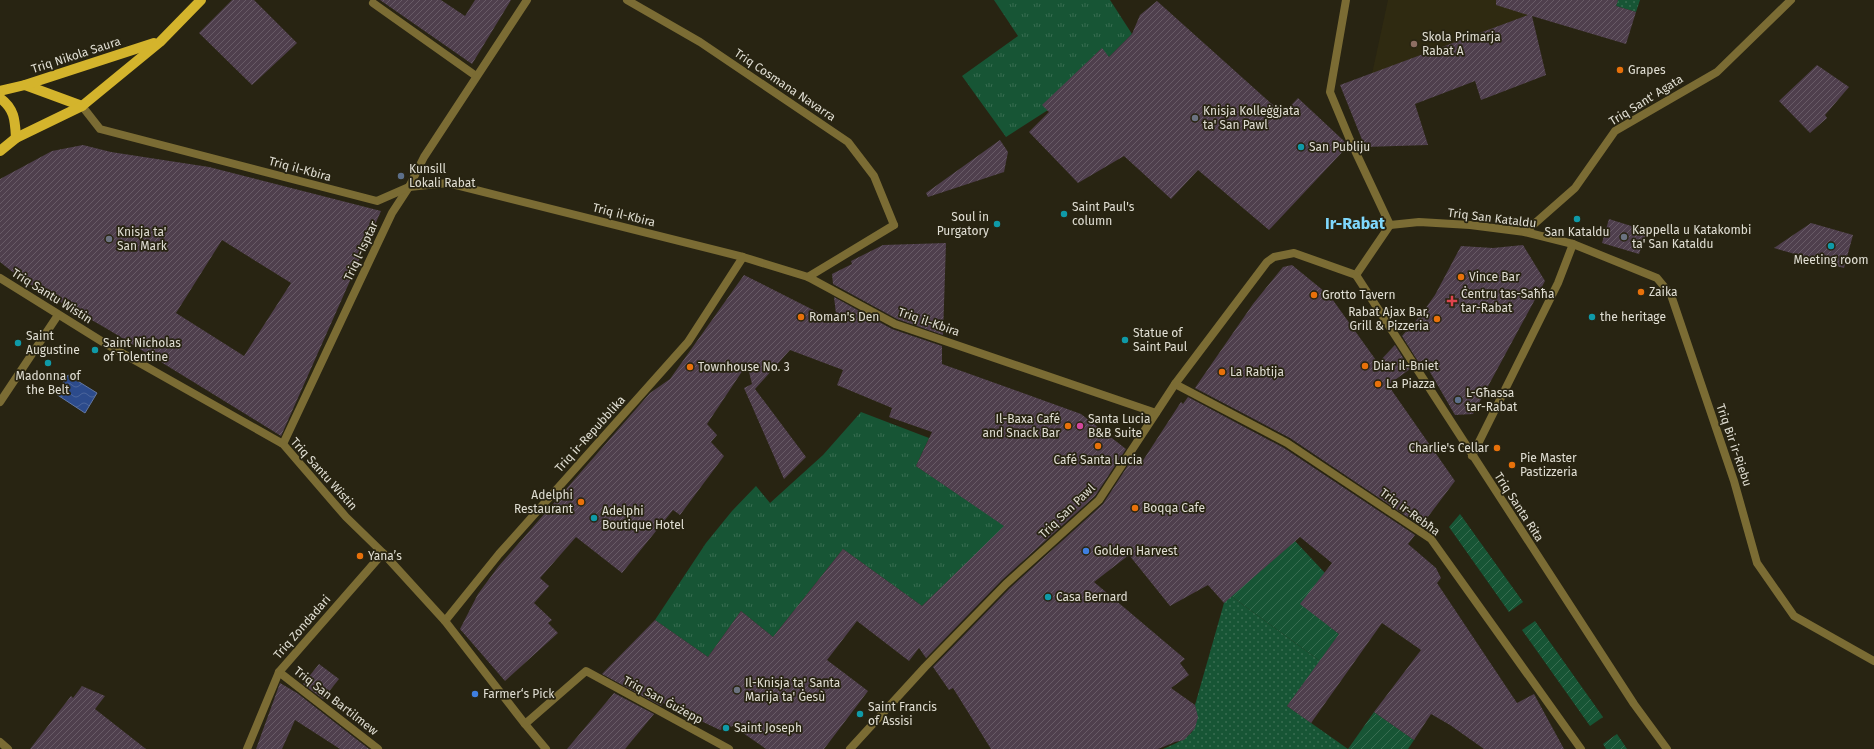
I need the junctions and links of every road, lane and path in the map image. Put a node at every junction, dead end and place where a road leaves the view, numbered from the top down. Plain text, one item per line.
1 (201, 0) edge
2 (527, 0) edge
3 (627, 0) edge
4 (1346, 0) edge
5 (1791, 0) edge
6 (373, 3) dead end
7 (160, 42) junction
8 (476, 76) junction
9 (25, 85) junction
10 (0, 91) edge
11 (0, 98) edge
12 (82, 106) junction
13 (16, 138) junction
14 (0, 151) edge
15 (409, 187) junction
16 (1390, 226) junction
17 (1526, 232) junction
18 (1573, 244) junction
19 (743, 257) junction
20 (1356, 275) junction
21 (808, 277) junction
22 (0, 278) edge
23 (58, 315) junction
24 (1175, 384) junction
25 (0, 402) edge
26 (1156, 413) junction
27 (283, 444) junction
28 (1472, 456) junction
29 (383, 553) junction
30 (445, 621) junction
31 (1874, 660) edge
32 (279, 672) junction
33 (526, 724) junction
34 (0, 742) edge
35 (8, 749) edge
36 (248, 749) edge
37 (378, 749) edge
38 (546, 749) edge
39 (729, 749) edge
40 (850, 749) edge
41 (1581, 749) edge
42 (1667, 749) edge

1 - 7 main road, Triq Nikola Saura
2 - 8 street, Triq l-Isptar
3 - 21 street, Triq Cosmana Navarra
4 - 16 street
5 - 17 street, Triq Sant' Agata
6 - 8 street
7 - 9 main road, Triq Nikola Saura
7 - 12 main road, Triq Nikola Saura
8 - 15 street, Triq l-Isptar
9 - 10 main road, Triq Nikola Saura
9 - 12 main road
11 - 13 main road
12 - 13 main road, Triq Nikola Saura
12 - 15 street, Triq il-Kbira
13 - 14 main road, Triq Nikola Saura
15 - 19 street, Triq il-Kbira
15 - 27 street, Triq l-Isptar
16 - 17 street, Triq San Kataldu
16 - 20 street
17 - 18 street, Triq San Kataldu
18 - 28 street
18 - 31 street, Triq Bir ir-Riebu
19 - 21 street, Triq il-Kbira
19 - 30 street, Triq ir-Repubblika
20 - 24 street, Triq San Pawl
20 - 28 street, Triq Santa Rita
21 - 26 street, Triq il-Kbira
22 - 23 street, Triq Santu Wistin
23 - 25 street
23 - 27 street, Triq Santu Wistin
24 - 26 street, Triq San Pawl
24 - 41 street, Triq ir-Rebħa
26 - 40 street, Triq San Pawl
27 - 29 street, Triq Santu Wistin
28 - 42 street, Triq Santa Rita
29 - 30 street, Triq Santu Wistin
29 - 32 street, Triq Zondadari
30 - 33 street, Triq Santu Wistin
32 - 36 street, Triq Zondadari
32 - 37 street, Triq San Bartilmew
33 - 38 street, Triq Santu Wistin
33 - 39 street, Triq San Ġużepp
34 - 35 street

